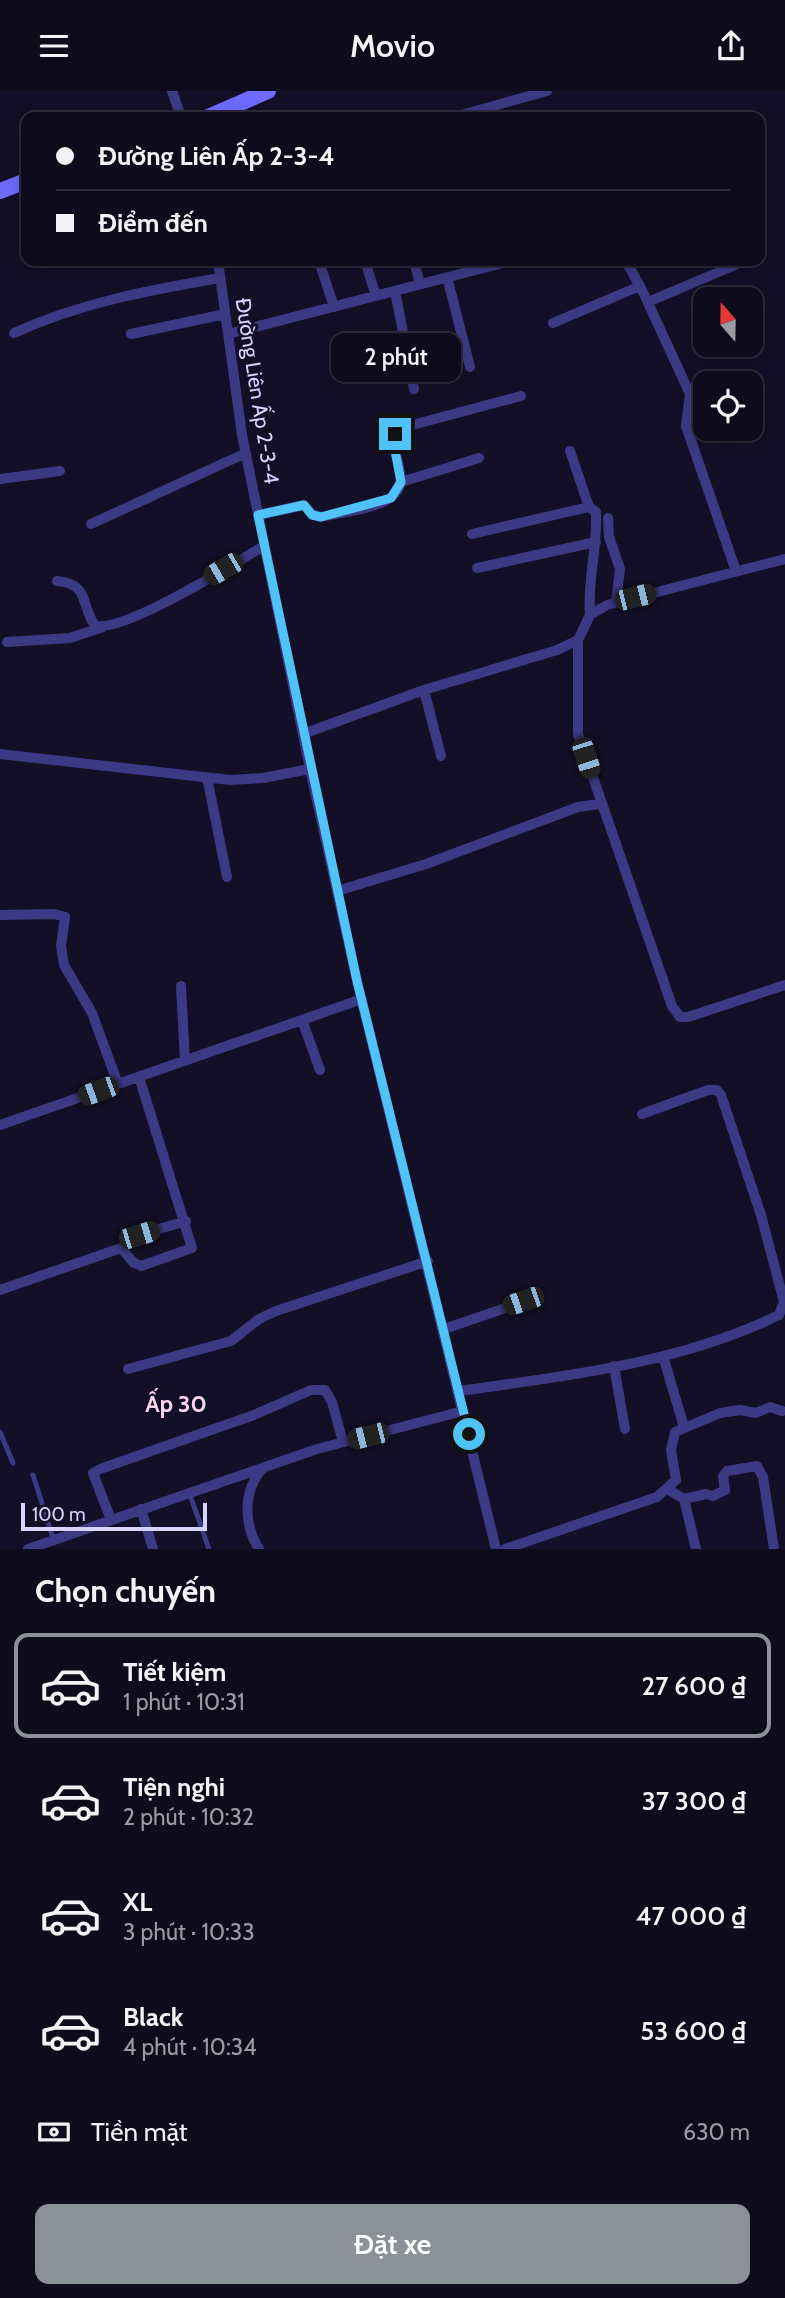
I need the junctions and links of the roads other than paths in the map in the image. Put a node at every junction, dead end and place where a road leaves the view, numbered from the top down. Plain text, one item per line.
1 (172, 91) edge
2 (268, 91) edge
3 (548, 91) edge
4 (179, 112) edge
5 (220, 112) edge
6 (472, 112) edge
7 (21, 183) edge
8 (0, 191) edge
9 (219, 266) edge
10 (321, 266) edge
11 (367, 266) edge
12 (416, 266) edge
13 (469, 266) edge
14 (629, 266) edge
15 (733, 266) edge
16 (447, 277) junction
17 (220, 278) junction
18 (421, 284) junction
19 (640, 286) junction
20 (395, 291) junction
21 (376, 296) junction
22 (648, 302) junction
23 (334, 307) junction
24 (225, 314) junction
25 (553, 323) dead end
26 (14, 333) dead end
27 (131, 334) dead end
28 (228, 334) junction
29 (470, 367) dead end
30 (414, 389) dead end
31 (521, 396) dead end
32 (570, 451) dead end
33 (246, 453) junction
34 (479, 459) dead end
35 (60, 471) dead end
36 (0, 479) edge
37 (401, 482) junction
38 (589, 507) junction
39 (258, 515) junction
40 (608, 519) dead end
41 (92, 524) dead end
42 (471, 534) dead end
43 (596, 542) junction
44 (264, 546) junction
45 (785, 559) edge
46 (477, 568) dead end
47 (736, 571) junction
48 (57, 581) dead end
49 (616, 602) junction
50 (590, 615) junction
51 (103, 627) junction
52 (578, 640) junction
53 (7, 642) dead end
54 (425, 690) junction
55 (303, 734) junction
56 (0, 754) edge
57 (441, 756) dead end
58 (310, 769) junction
59 (207, 777) junction
60 (600, 804) junction
61 (227, 877) dead end
62 (337, 891) junction
63 (0, 915) edge
64 (785, 985) edge
65 (181, 986) dead end
66 (362, 999) junction
67 (302, 1020) junction
68 (186, 1061) junction
69 (320, 1070) dead end
70 (139, 1077) junction
71 (118, 1084) junction
72 (642, 1114) dead end
73 (0, 1125) edge
74 (186, 1221) junction
75 (139, 1235) dead end
76 (428, 1261) junction
77 (0, 1290) edge
78 (523, 1301) dead end
79 (444, 1329) junction
80 (663, 1356) junction
81 (614, 1366) junction
82 (128, 1369) dead end
83 (459, 1391) junction
84 (463, 1411) junction
85 (782, 1411) dead end
86 (684, 1427) junction
87 (625, 1429) dead end
88 (0, 1432) edge
89 (343, 1442) junction
90 (13, 1463) dead end
91 (265, 1466) junction
92 (33, 1475) dead end
93 (667, 1489) junction
94 (190, 1492) junction
95 (684, 1499) junction
96 (141, 1509) junction
97 (111, 1520) junction
98 (68, 1536) junction
99 (54, 1541) junction
100 (28, 1549) edge
101 (72, 1549) edge
102 (153, 1549) edge
103 (209, 1549) edge
104 (259, 1549) edge
105 (496, 1549) edge
106 (505, 1549) edge
107 (696, 1549) edge
108 (774, 1549) edge

1 - 4 street
2 - 5 street
3 - 6 street
7 - 8 street
9 - 17 street, Đường Liên Ấp 2-3-4
10 - 23 street
11 - 21 street
12 - 18 street
13 - 16 street
14 - 19 street
15 - 22 street
16 - 18 street
16 - 29 street
17 - 24 street, Đường Liên Ấp 2-3-4
17 - 26 street
18 - 20 street
19 - 22 street
19 - 25 street
20 - 21 street
20 - 30 street
21 - 23 street
22 - 47 street
23 - 28 street
24 - 27 street
24 - 28 street, Đường Liên Ấp 2-3-4
28 - 33 street, Đường Liên Ấp 2-3-4
31 - 37 street
32 - 38 street
33 - 39 street, Đường Liên Ấp 2-3-4
33 - 41 street
34 - 37 street
35 - 36 street
37 - 39 street
38 - 42 street
38 - 43 street
39 - 44 street, Đường Liên Ấp 2-3-4
40 - 49 street
43 - 46 street
43 - 50 street
44 - 51 street
44 - 55 street, Đường Liên Ấp 2-3-4
45 - 47 street
47 - 49 street
48 - 51 street
49 - 50 street
50 - 52 street
51 - 53 street
52 - 54 street
52 - 60 street
54 - 55 street
54 - 57 street
55 - 58 street, Đường Liên Ấp 2-3-4
56 - 59 street
58 - 59 street
58 - 62 street, Đường Liên Ấp 2-3-4
59 - 61 street
60 - 62 street
60 - 64 street
62 - 66 street, Đường Liên Ấp 2-3-4
63 - 71 street
65 - 68 street
66 - 67 street
66 - 76 street, Đường Liên Ấp 2-3-4
67 - 68 street
67 - 69 street
68 - 70 street
70 - 71 street
70 - 74 street
71 - 73 street
72 - 80 street
74 - 75 street
74 - 77 street
76 - 79 street, Đường Liên Ấp 2-3-4
76 - 82 street
78 - 79 street
79 - 83 street, Đường Liên Ấp 2-3-4
80 - 81 street
80 - 86 street
81 - 83 street
81 - 87 street
83 - 84 street, Đường Liên Ấp 2-3-4
84 - 89 street
84 - 105 street, Đường Liên Ấp 2-3-4
85 - 86 street
86 - 93 street
88 - 90 lane
89 - 91 street
89 - 97 street
91 - 94 street
91 - 104 street
92 - 99 lane
93 - 95 street
93 - 106 street
94 - 96 street
94 - 103 lane
95 - 107 street
95 - 108 street
96 - 97 street
96 - 102 street
97 - 98 street
98 - 99 street
98 - 101 street
99 - 100 street

